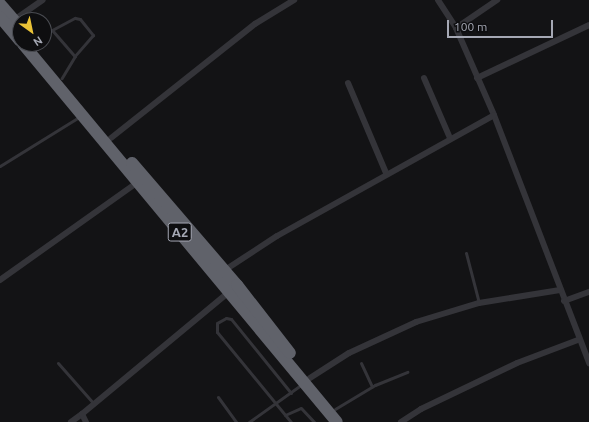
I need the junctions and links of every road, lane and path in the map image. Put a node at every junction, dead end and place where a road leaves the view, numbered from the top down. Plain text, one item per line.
1 (43, 0) edge
2 (294, 0) edge
3 (438, 0) edge
4 (497, 0) edge
5 (0, 4) edge
6 (30, 12) edge
7 (0, 17) edge
8 (12, 18) edge
9 (589, 25) edge
10 (456, 28) junction
11 (52, 30) joint
12 (12, 31) edge
13 (30, 52) edge
14 (40, 52) edge
15 (75, 56) junction
16 (62, 78) junction
17 (424, 78) dead end
18 (478, 78) junction
19 (348, 82) dead end
20 (82, 115) junction
21 (494, 115) junction
22 (111, 138) junction
23 (450, 138) junction
24 (0, 166) edge
25 (386, 174) junction
26 (138, 182) junction
27 (466, 253) dead end
28 (225, 270) junction
29 (0, 280) edge
30 (234, 288) junction
31 (560, 290) junction
32 (589, 292) edge
33 (564, 301) junction
34 (479, 303) junction
35 (578, 340) junction
36 (58, 362) dead end
37 (361, 363) dead end
38 (589, 363) edge
39 (408, 372) dead end
40 (307, 381) junction
41 (372, 387) junction
42 (290, 393) junction
43 (218, 397) dead end
44 (94, 404) junction
45 (276, 404) junction
46 (335, 409) junction
47 (82, 414) junction
48 (285, 415) junction
49 (71, 422) edge
50 (86, 422) edge
51 (236, 422) edge
52 (249, 422) edge
53 (291, 422) edge
54 (314, 422) edge
55 (337, 422) edge
56 (347, 422) edge
57 (401, 422) edge

1 - 6 street
2 - 22 street
3 - 10 street
4 - 10 street
5 - 8 highway
7 - 12 highway
9 - 18 street
10 - 18 street
11 - 15 lane
11 - 15 lane
13 - 20 highway, A2
14 - 16 highway, A2
15 - 16 lane
16 - 22 highway, A2
17 - 23 street
18 - 21 street
19 - 25 street
20 - 24 lane
20 - 26 highway, A2
21 - 23 street
21 - 31 street
22 - 28 highway, A2
23 - 25 street
25 - 28 street
26 - 29 street
26 - 30 highway, A2
27 - 34 lane
28 - 30 highway, A2
30 - 40 highway, A2
30 - 44 street
31 - 33 street
31 - 34 street
32 - 33 street
33 - 35 street
34 - 40 street
35 - 38 street
35 - 57 street
36 - 44 lane
37 - 41 lane
39 - 41 lane
40 - 42 lane
40 - 46 highway, A2
40 - 55 highway, A2
41 - 46 lane
42 - 45 lane
42 - 45 lane
43 - 51 lane
44 - 47 street
45 - 48 lane
45 - 52 lane
46 - 56 highway, A2
47 - 49 street
47 - 50 street
48 - 53 lane
48 - 54 lane

